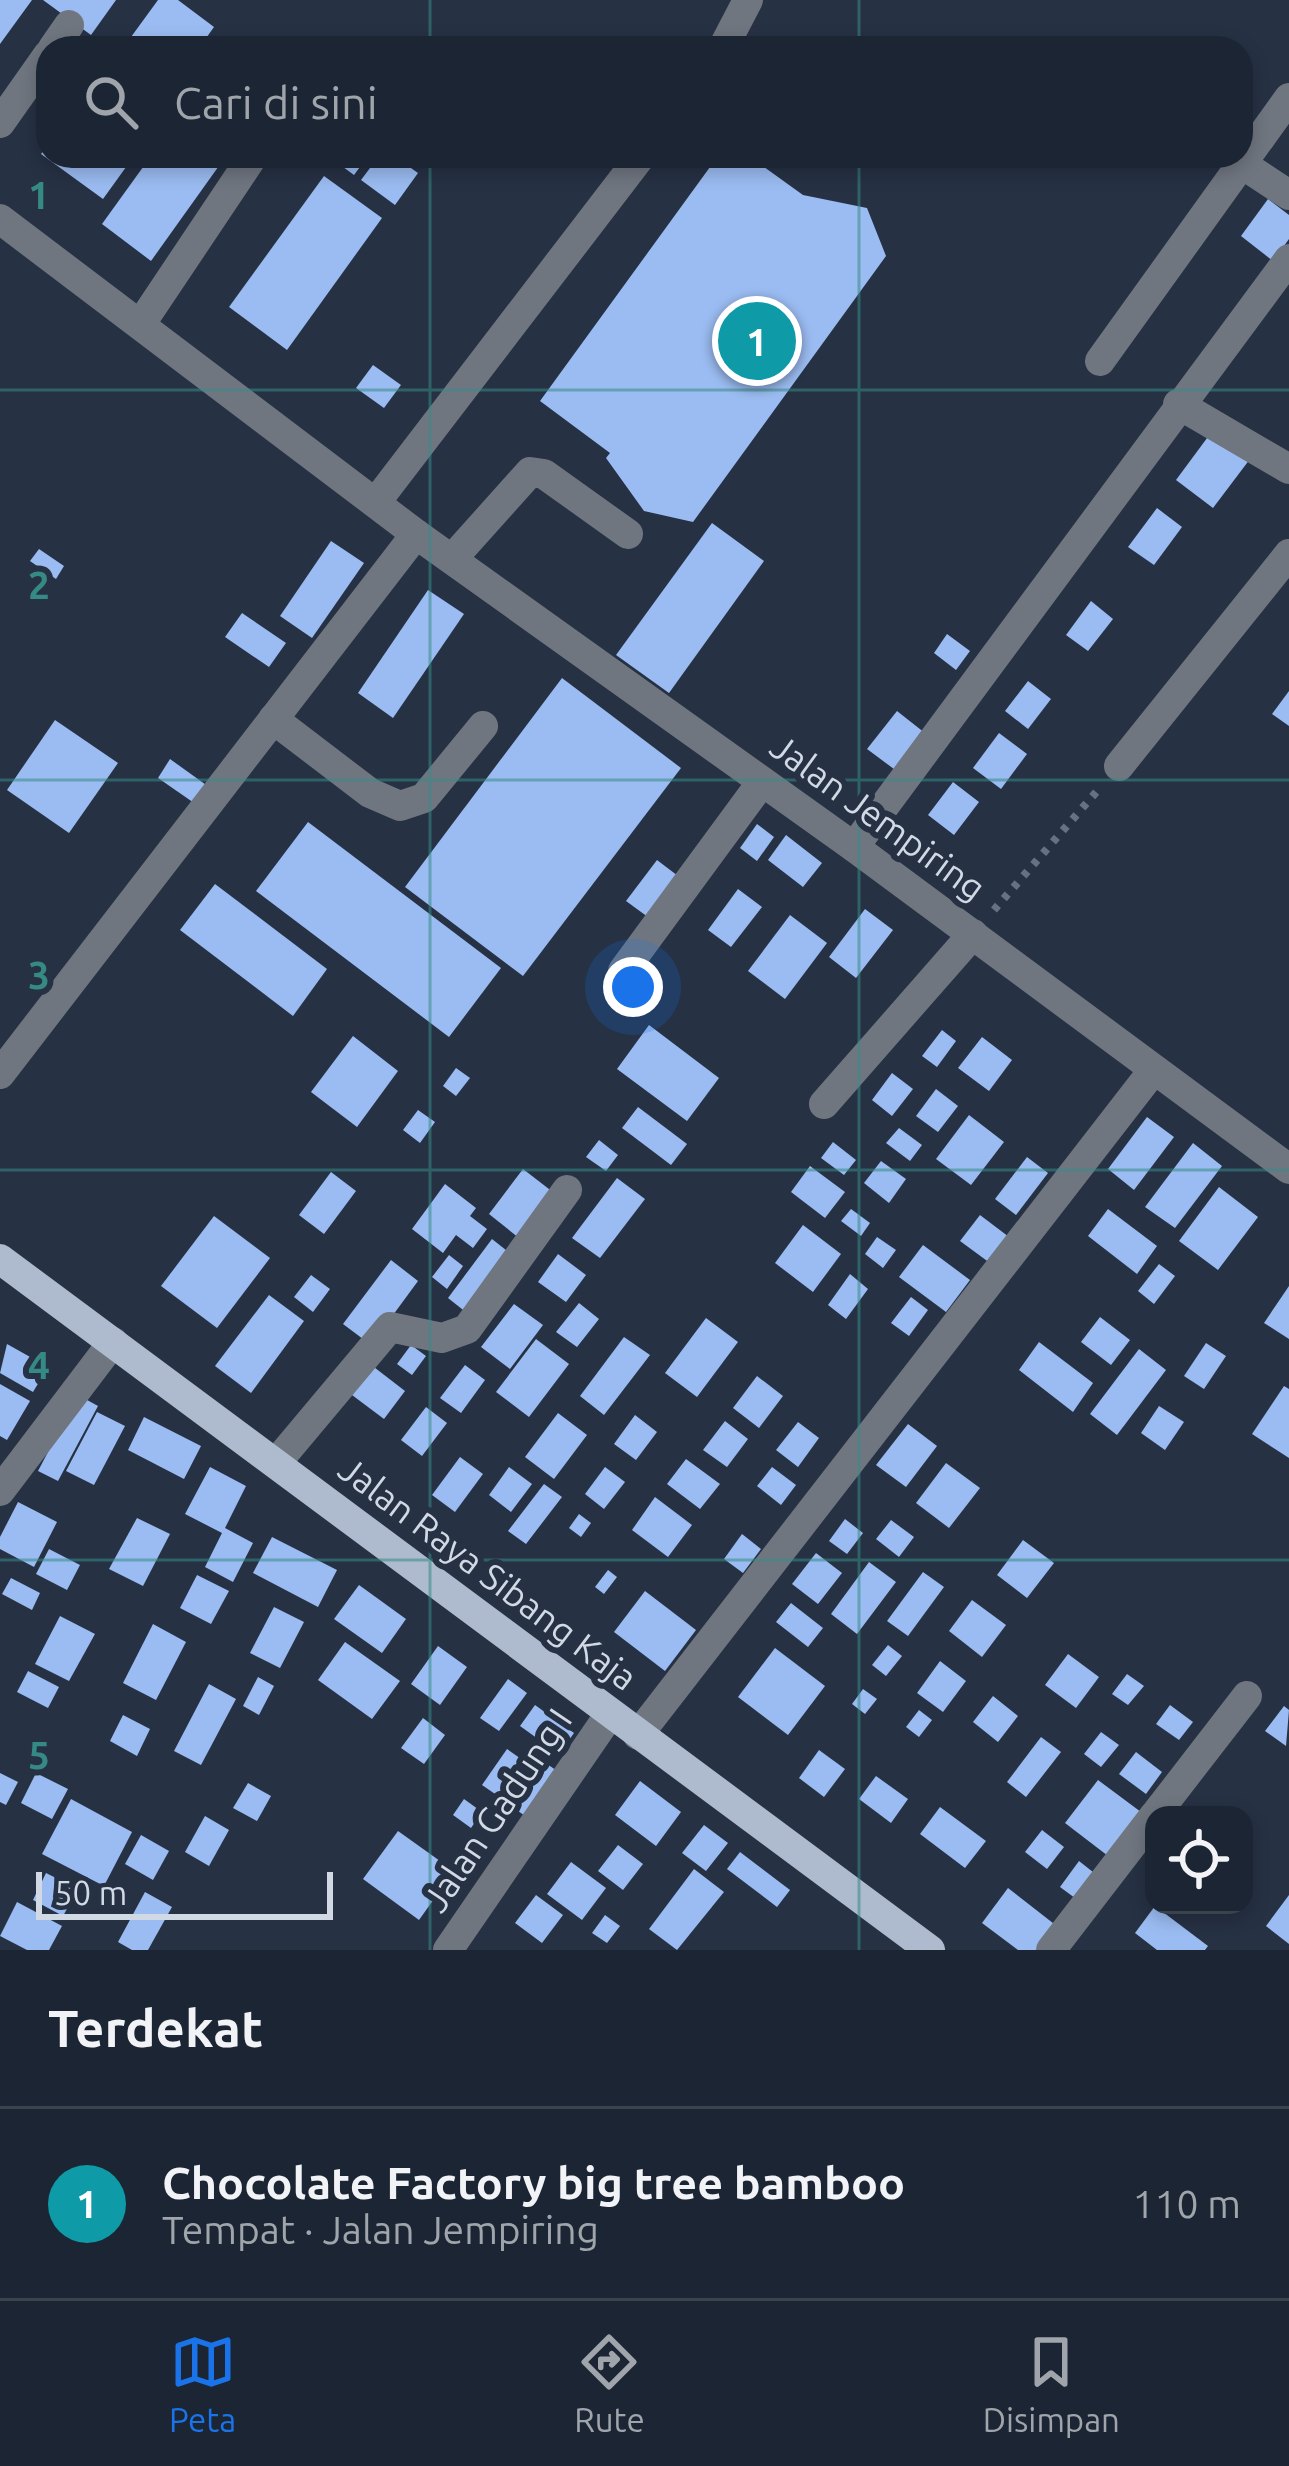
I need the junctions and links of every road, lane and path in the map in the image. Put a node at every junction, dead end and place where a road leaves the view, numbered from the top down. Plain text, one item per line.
1 (748, 0) edge
2 (729, 36) edge
3 (36, 72) edge
4 (1289, 98) edge
5 (0, 123) edge
6 (1253, 154) edge
7 (245, 168) edge
8 (632, 168) edge
9 (1244, 168) edge
10 (1248, 168) edge
11 (1289, 195) edge
12 (0, 219) edge
13 (1289, 259) edge
14 (142, 322) junction
15 (1100, 361) dead end
16 (1178, 404) junction
17 (1289, 469) edge
18 (376, 502) junction
19 (628, 533) dead end
20 (416, 534) junction
21 (1289, 554) edge
22 (452, 559) junction
23 (273, 719) junction
24 (483, 727) dead end
25 (1119, 766) joint
26 (762, 782) junction
27 (854, 847) junction
28 (973, 934) junction
29 (623, 971) dead end
30 (1152, 1072) junction
31 (0, 1074) edge
32 (824, 1105) dead end
33 (1289, 1169) edge
34 (567, 1190) dead end
35 (0, 1259) edge
36 (113, 1342) junction
37 (276, 1463) junction
38 (0, 1491) edge
39 (1247, 1696) dead end
40 (610, 1714) junction
41 (638, 1735) junction
42 (1163, 1806) edge
43 (1145, 1829) edge
44 (448, 1950) edge
45 (929, 1950) edge
46 (1051, 1950) edge

1 - 2 street
3 - 5 street
4 - 6 street
7 - 14 street
8 - 18 street
9 - 15 street
10 - 11 street
12 - 14 street, Jalan Jempiring
13 - 16 street
14 - 18 street, Jalan Jempiring
16 - 17 street
16 - 27 street
18 - 20 street, Jalan Jempiring
19 - 22 street
20 - 22 street, Jalan Jempiring
20 - 23 street
21 - 25 street
22 - 26 street, Jalan Jempiring
23 - 24 street
23 - 31 street
25 - 28 path
26 - 27 street, Jalan Jempiring
26 - 29 street
27 - 28 street, Jalan Jempiring
28 - 30 street, Jalan Jempiring
28 - 32 street
30 - 33 street, Jalan Jempiring
30 - 41 street
34 - 37 street
35 - 36 main road, Jalan Raya Sibang Kaja
36 - 37 main road, Jalan Raya Sibang Kaja
36 - 38 street
37 - 40 main road, Jalan Raya Sibang Kaja
39 - 42 street
40 - 41 main road, Jalan Raya Sibang Kaja
40 - 44 street, Jalan Gadung I
41 - 45 main road, Jalan Raya Sibang Kaja
43 - 46 street

